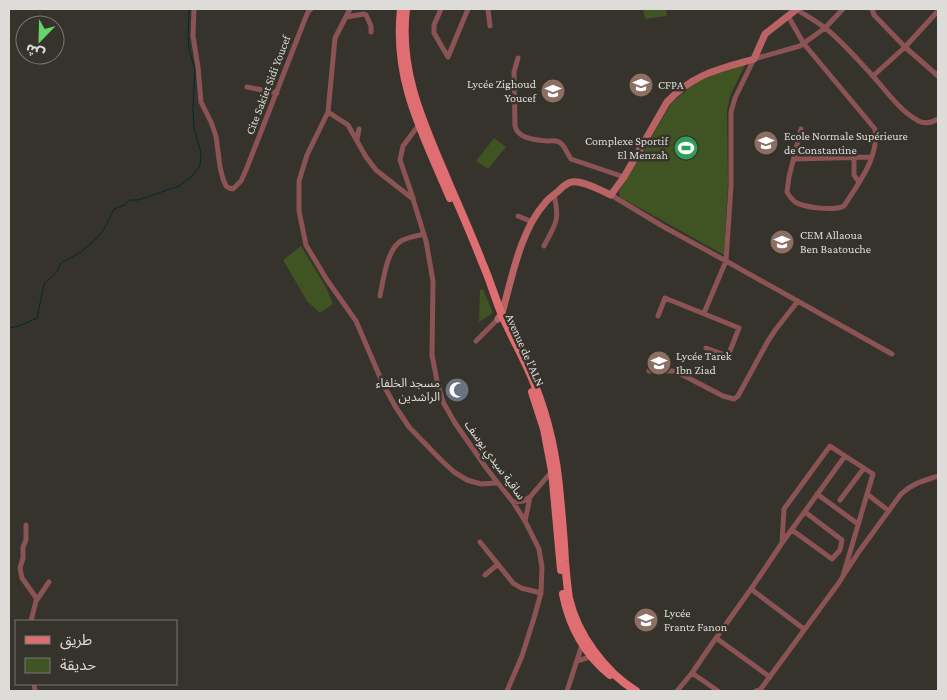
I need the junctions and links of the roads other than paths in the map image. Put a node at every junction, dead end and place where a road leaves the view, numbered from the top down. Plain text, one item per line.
1 (194, 9) edge
2 (311, 9) edge
3 (350, 9) edge
4 (401, 9) edge
5 (406, 9) edge
6 (441, 9) edge
7 (468, 9) edge
8 (488, 9) edge
9 (797, 9) edge
10 (843, 9) edge
11 (872, 9) edge
12 (938, 11) edge
13 (788, 16) junction
14 (346, 17) junction
15 (490, 26) dead end
16 (825, 28) junction
17 (371, 32) dead end
18 (804, 44) junction
19 (905, 47) junction
20 (518, 58) dead end
21 (754, 59) junction
22 (873, 76) junction
23 (938, 76) edge
24 (247, 87) dead end
25 (276, 93) junction
26 (328, 112) junction
27 (938, 119) edge
28 (421, 124) junction
29 (359, 129) dead end
30 (801, 129) dead end
31 (357, 140) junction
32 (872, 157) junction
33 (854, 158) junction
34 (794, 159) junction
35 (624, 177) junction
36 (859, 182) junction
37 (554, 195) junction
38 (612, 195) junction
39 (413, 199) junction
40 (518, 216) dead end
41 (532, 222) junction
42 (424, 234) junction
43 (544, 246) dead end
44 (726, 261) junction
45 (380, 296) dead end
46 (798, 301) junction
47 (704, 313) junction
48 (500, 316) junction
49 (658, 316) dead end
50 (476, 340) dead end
51 (706, 348) dead end
52 (892, 354) dead end
53 (649, 371) dead end
54 (845, 456) junction
55 (864, 468) junction
56 (554, 471) junction
57 (938, 476) edge
58 (497, 483) junction
59 (817, 494) junction
60 (867, 494) junction
61 (530, 497) junction
62 (840, 500) dead end
63 (513, 502) junction
64 (889, 511) junction
65 (805, 512) junction
66 (525, 520) junction
67 (858, 524) junction
68 (26, 525) dead end
69 (792, 530) junction
70 (480, 542) dead end
71 (782, 543) junction
72 (497, 565) junction
73 (485, 575) dead end
74 (844, 576) junction
75 (49, 582) dead end
76 (751, 589) junction
77 (540, 593) junction
78 (37, 599) junction
79 (31, 620) edge
80 (804, 629) junction
81 (716, 638) junction
82 (584, 641) junction
83 (594, 656) junction
84 (577, 660) junction
85 (692, 673) junction
86 (770, 677) junction
87 (507, 691) edge
88 (567, 691) edge
89 (630, 691) edge
90 (636, 691) edge
91 (677, 691) edge
92 (718, 691) edge
93 (756, 691) edge

1 - 25 street, Cite Sakiet Sidi Youcef
2 - 25 street, Cite Sakiet Sidi Youcef
3 - 14 street
4 - 28 main road
5 - 28 main road
6 - 7 street
8 - 15 street
9 - 13 main road
9 - 16 street
10 - 16 street
11 - 19 street
12 - 19 street
13 - 18 street
13 - 21 main road
14 - 17 street
14 - 26 street
16 - 18 street
16 - 22 street
18 - 21 street
18 - 32 street
19 - 22 street
19 - 23 street
20 - 35 street
21 - 35 main road
21 - 44 street
22 - 27 street
24 - 25 street
26 - 31 street
26 - 58 street
28 - 39 street, ساقية سيدي يوسف
28 - 48 main road
29 - 31 street
30 - 34 street
31 - 39 street
32 - 33 street
32 - 36 street
33 - 34 street
33 - 36 street
34 - 36 street
35 - 38 main road
37 - 38 main road
37 - 41 main road
37 - 43 street
38 - 44 street
39 - 42 street, ساقية سيدي يوسف
40 - 41 street
41 - 48 main road
42 - 45 street
42 - 58 street, ساقية سيدي يوسف
44 - 46 street
44 - 47 street
46 - 52 street
46 - 53 street
47 - 49 street
47 - 51 street
48 - 50 street
48 - 56 main road
54 - 55 street
54 - 59 street
54 - 71 street
55 - 60 street
55 - 62 street
56 - 61 street
56 - 82 main road
57 - 64 street
58 - 63 street, ساقية سيدي يوسف
59 - 65 street
59 - 67 street
60 - 64 street
60 - 67 street
61 - 63 street
61 - 66 street
63 - 66 street, ساقية سيدي يوسف
64 - 74 street
65 - 69 street
65 - 69 street
66 - 77 street, ساقية سيدي يوسف
67 - 74 street
68 - 78 street
69 - 71 street
70 - 72 street
71 - 76 street
72 - 73 street
72 - 77 street
74 - 80 street
75 - 78 street
76 - 80 street
76 - 81 street
77 - 87 street, ساقية سيدي يوسف
78 - 79 street
80 - 86 street
81 - 85 street
81 - 86 street
82 - 83 main road
82 - 84 street
83 - 84 street
83 - 89 main road
83 - 90 main road
84 - 88 street
85 - 91 street
85 - 92 street
86 - 93 street

